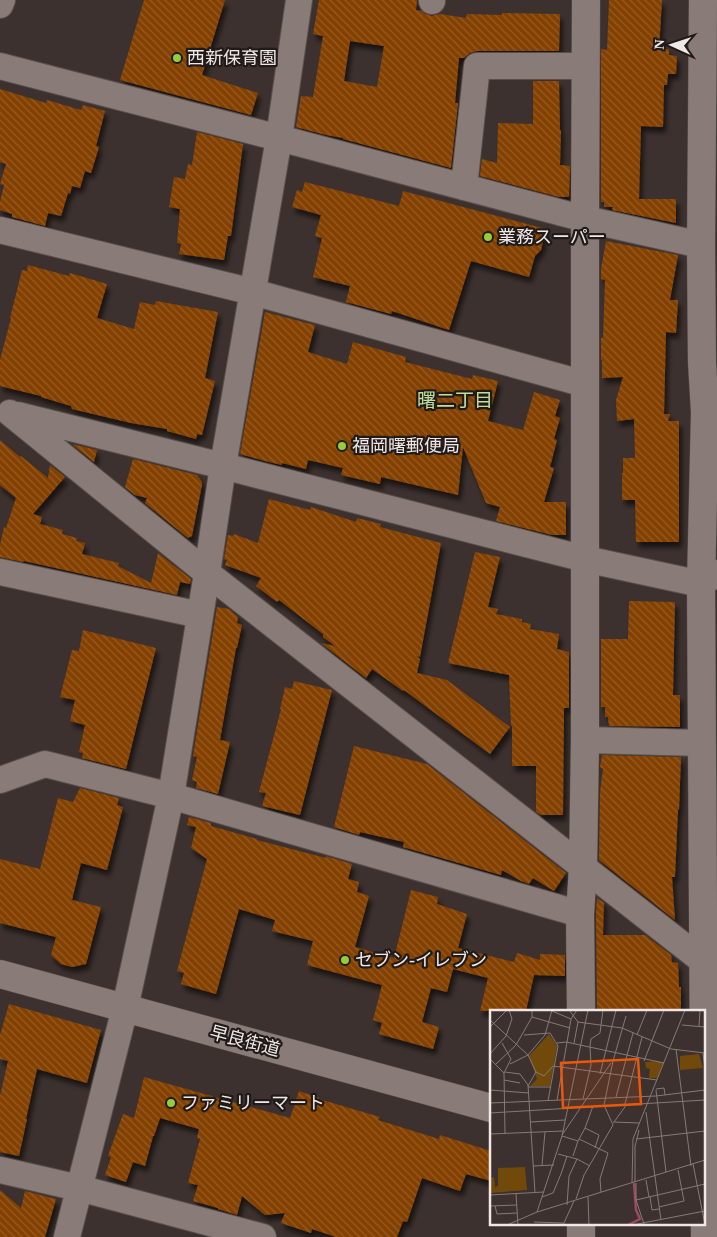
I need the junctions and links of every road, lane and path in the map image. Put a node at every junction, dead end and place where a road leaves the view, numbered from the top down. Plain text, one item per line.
1 (2, 0) edge
2 (299, 0) edge
3 (586, 0) edge
4 (703, 0) edge
5 (0, 5) edge
6 (0, 66) edge
7 (586, 66) junction
8 (279, 138) junction
9 (464, 187) junction
10 (585, 219) junction
11 (0, 230) edge
12 (706, 232) edge
13 (253, 292) junction
14 (710, 360) edge
15 (585, 384) junction
16 (5, 411) edge
17 (223, 466) junction
18 (585, 559) junction
19 (0, 572) edge
20 (207, 573) junction
21 (709, 578) edge
22 (200, 615) junction
23 (585, 740) junction
24 (707, 754) edge
25 (0, 780) edge
26 (170, 796) junction
27 (584, 867) junction
28 (580, 914) junction
29 (710, 966) edge
30 (0, 974) edge
31 (125, 1008) junction
32 (581, 1010) edge
33 (490, 1108) edge
34 (708, 1164) edge
35 (0, 1170) edge
36 (79, 1188) junction
37 (581, 1224) edge
38 (67, 1237) edge
39 (263, 1237) edge
40 (581, 1237) edge
41 (705, 1237) edge

1 - 5 street
2 - 8 street
3 - 7 street
4 - 12 street
6 - 8 street
7 - 9 street
7 - 10 street
8 - 9 street
8 - 13 street
9 - 10 street
10 - 12 street
10 - 15 street
11 - 13 street
12 - 14 street
13 - 15 street
13 - 17 street
14 - 21 street
15 - 18 street
16 - 17 street
16 - 20 street
17 - 18 street
17 - 20 street
18 - 21 street
18 - 23 street
19 - 22 street
20 - 22 street
20 - 27 street
21 - 24 street
22 - 26 street
23 - 24 street
23 - 27 street
24 - 29 street
25 - 26 street
26 - 28 street
26 - 31 street
27 - 28 street
27 - 29 street
28 - 32 street
29 - 34 street
30 - 31 street, 早良街道
31 - 33 street, 早良街道
31 - 36 street
34 - 41 street
35 - 36 street
36 - 38 street
36 - 39 street
37 - 40 street

